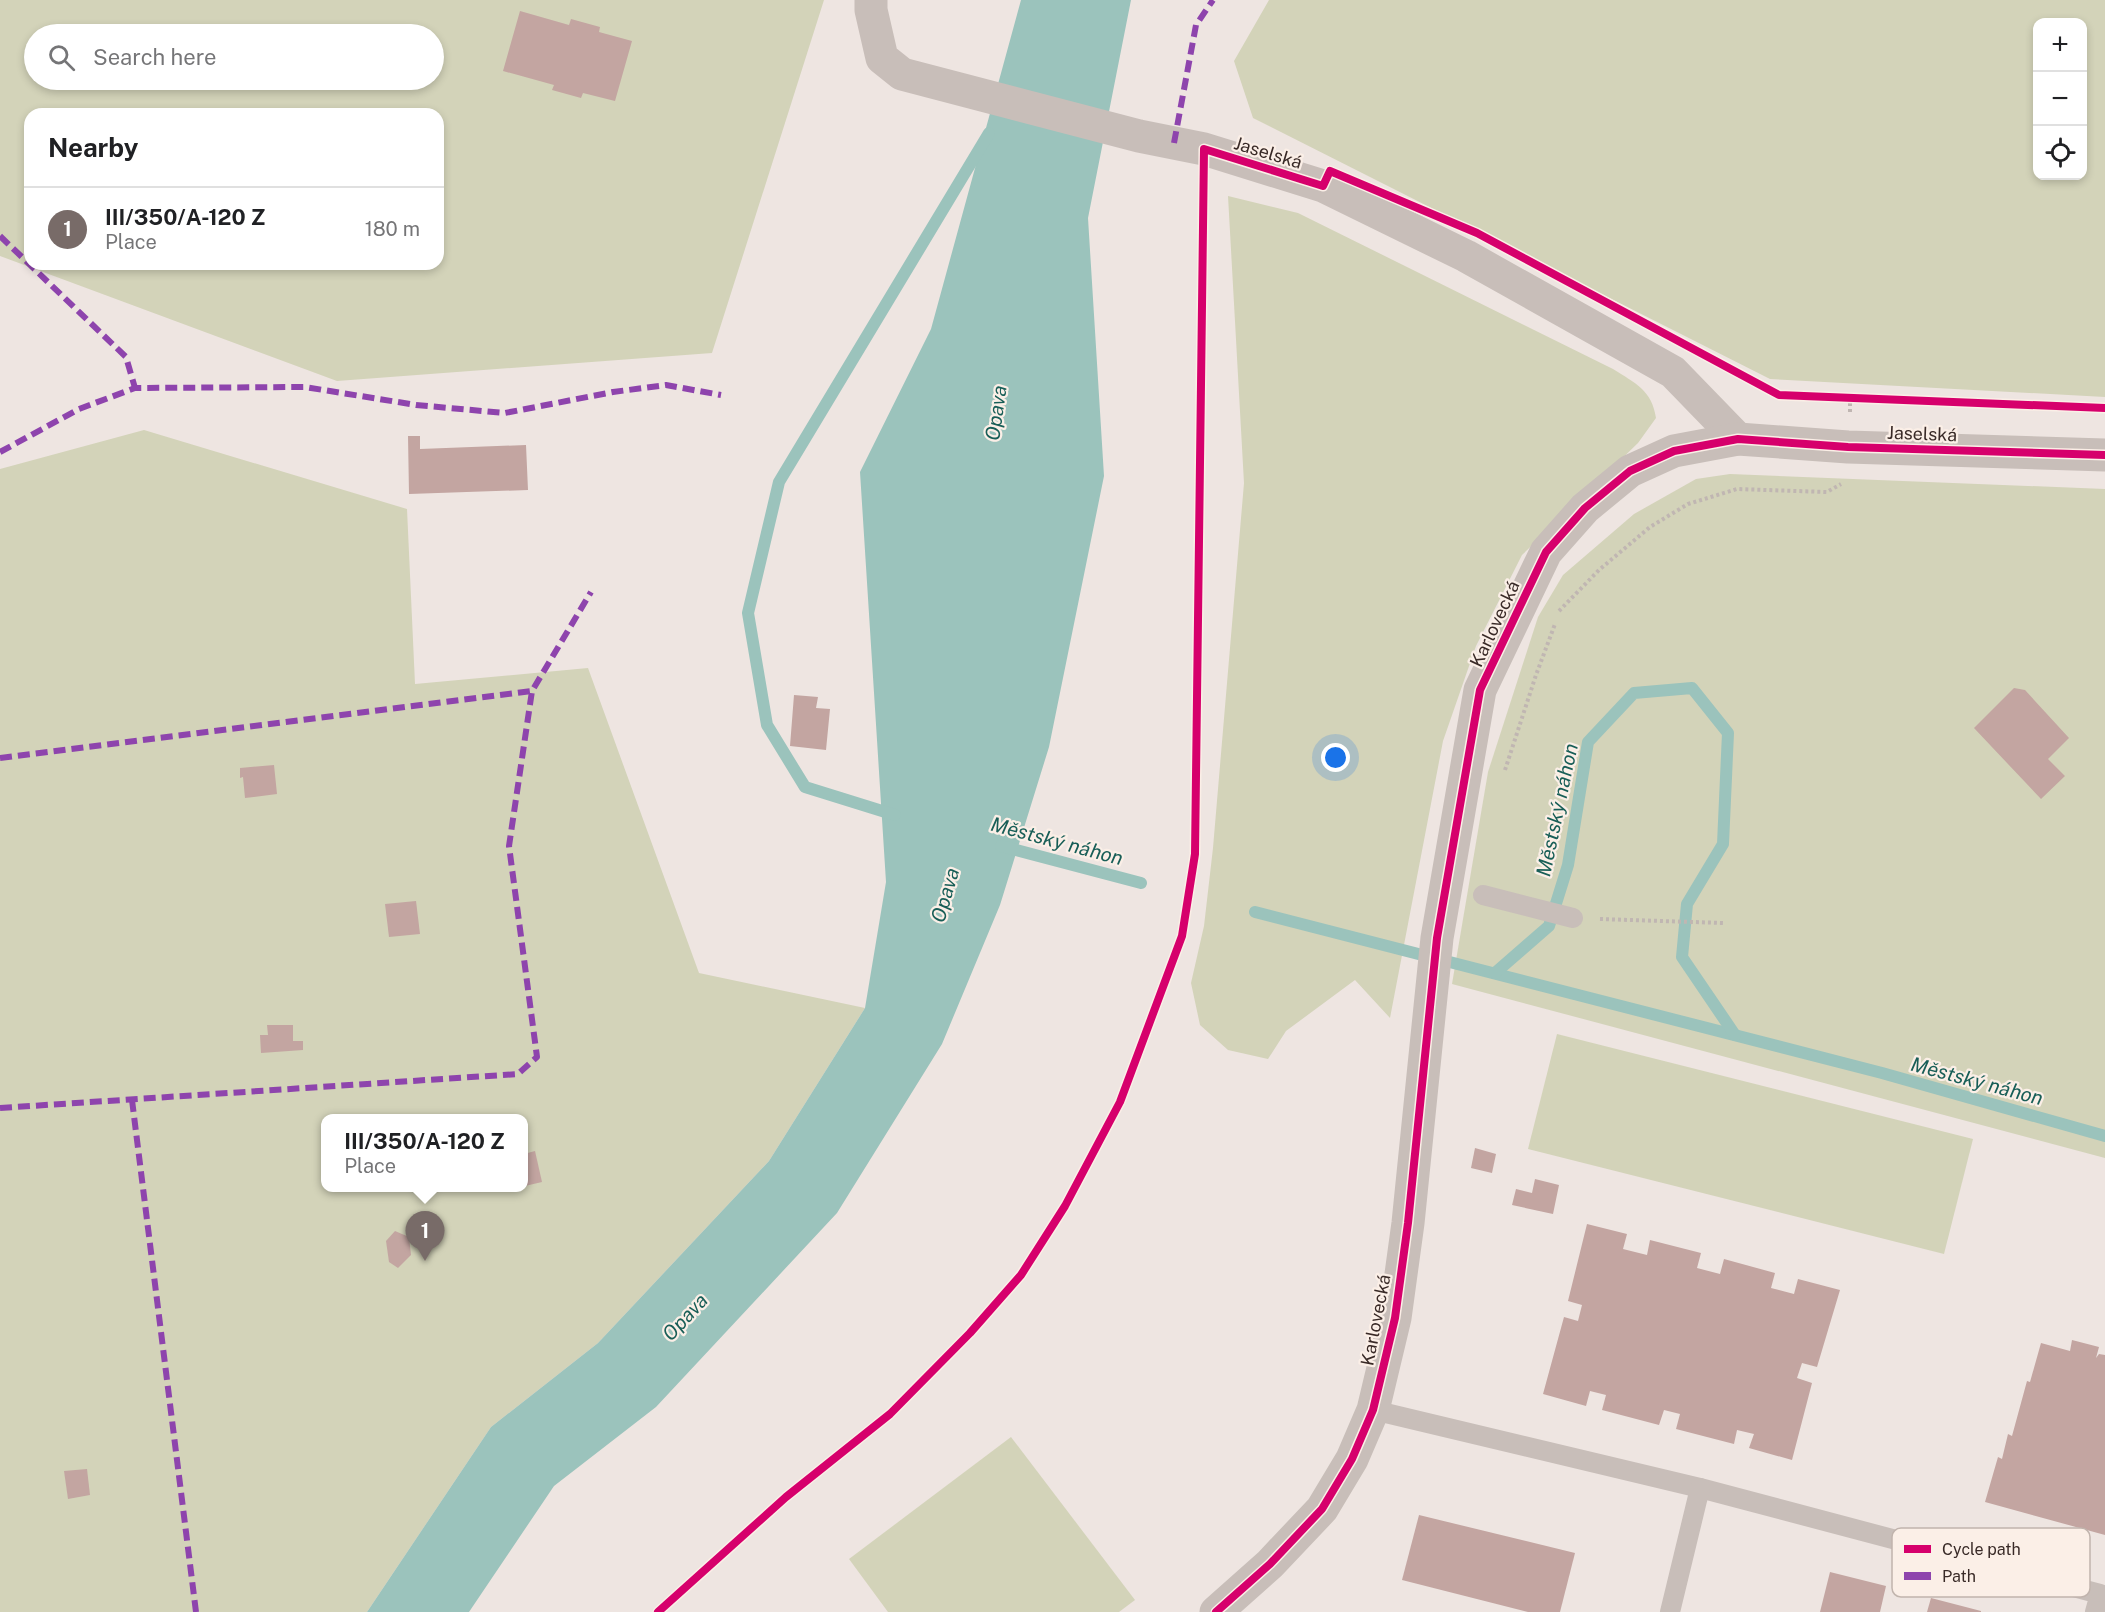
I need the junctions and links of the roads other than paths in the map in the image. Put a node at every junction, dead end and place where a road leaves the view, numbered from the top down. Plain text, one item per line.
1 (871, 0) edge
2 (1738, 439) junction
3 (2105, 454) edge
4 (1483, 895) dead end
5 (1573, 918) road end
6 (1373, 1410) junction
7 (1700, 1488) junction
8 (1892, 1539) edge
9 (2090, 1591) edge
10 (1216, 1612) edge
11 (1670, 1612) edge
12 (2095, 1612) edge

1 - 2 street, Jaselská
2 - 3 street, Jaselská
2 - 6 street, Karlovecká
4 - 5 lane
6 - 7 lane
6 - 10 street, Karlovecká
7 - 8 lane
7 - 11 lane
9 - 12 lane

